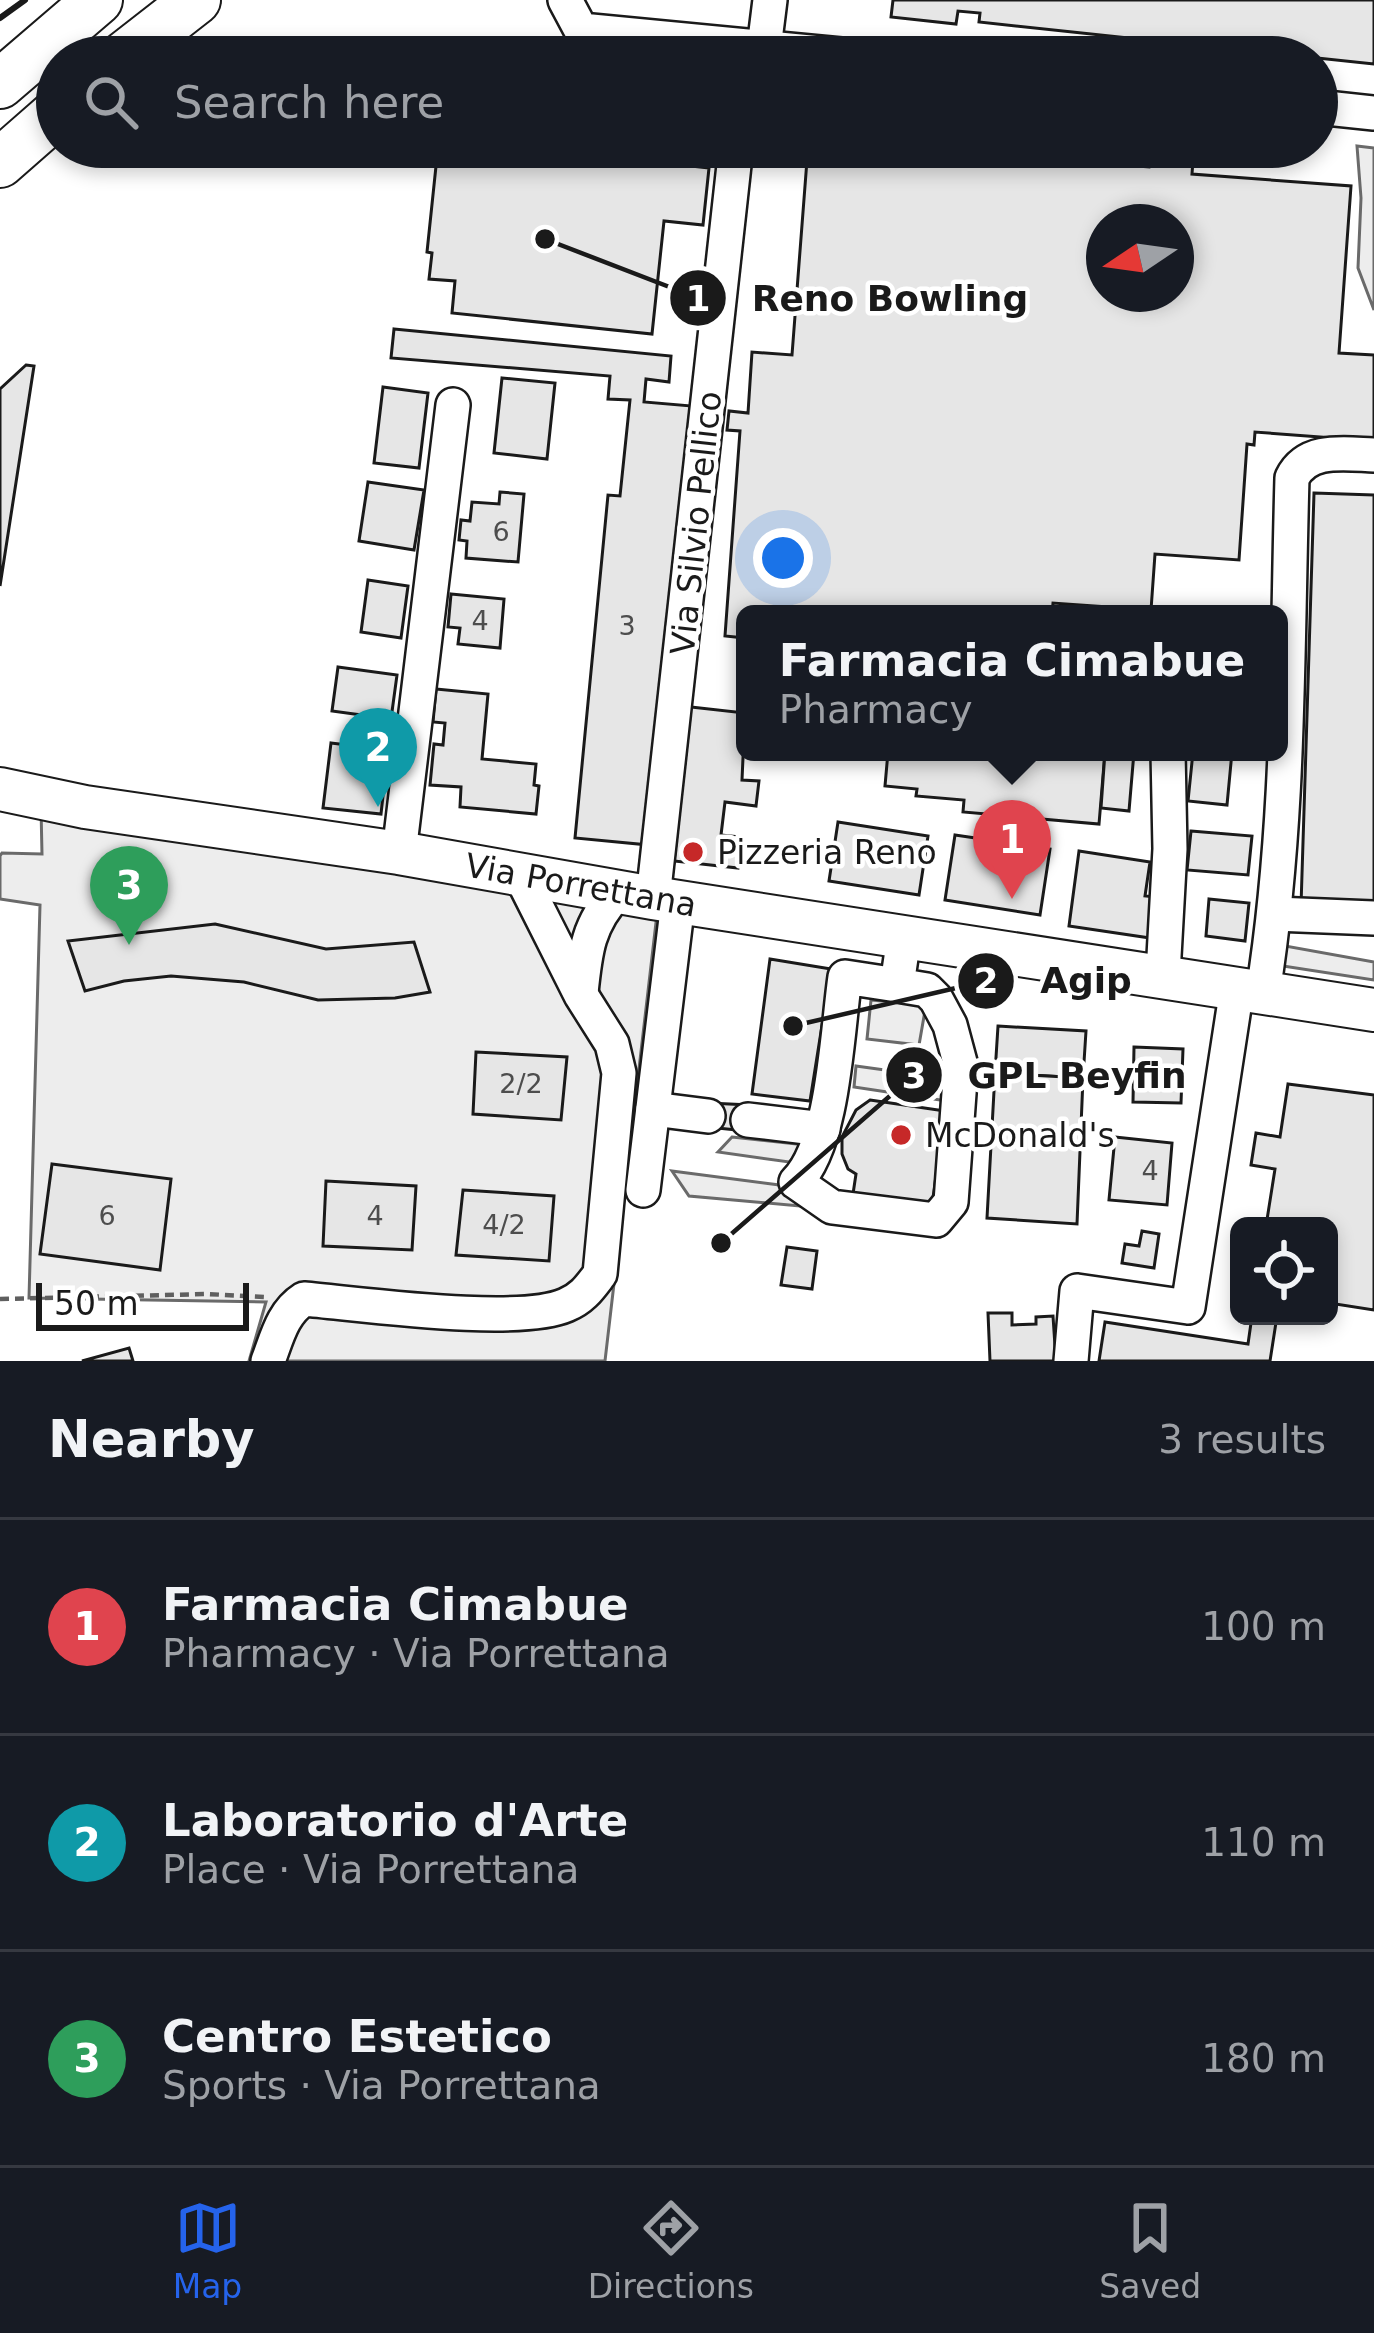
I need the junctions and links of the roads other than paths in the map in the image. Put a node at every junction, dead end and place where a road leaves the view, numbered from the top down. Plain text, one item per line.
1 (98, 0) edge
2 (196, 0) edge
3 (565, 0) edge
4 (770, 0) edge
5 (56, 36) edge
6 (150, 36) edge
7 (632, 36) edge
8 (757, 36) edge
9 (36, 53) edge
10 (0, 84) edge
11 (1338, 109) edge
12 (1374, 113) edge
13 (36, 131) edge
14 (0, 163) edge
15 (734, 168) edge
16 (453, 405) dead end
17 (1374, 455) edge
18 (1288, 648) edge
19 (1168, 761) edge
20 (1285, 761) edge
21 (0, 789) edge
22 (399, 853) junction
23 (521, 876) junction
24 (650, 898) junction
25 (1275, 914) junction
26 (1374, 918) edge
27 (904, 937) junction
28 (1162, 974) junction
29 (896, 985) junction
30 (1250, 990) junction
31 (580, 995) junction
32 (1374, 1010) edge
33 (653, 1109) junction
34 (708, 1116) dead end
35 (748, 1120) dead end
36 (823, 1129) junction
37 (643, 1190) dead end
38 (268, 1361) edge
39 (1071, 1361) edge

1 - 5 highway
2 - 6 highway
3 - 7 street
4 - 8 street
9 - 10 highway
11 - 12 street
13 - 14 highway
15 - 24 street, Via Silvio Pellico
16 - 22 street
17 - 18 street
19 - 28 street
20 - 25 street
21 - 22 main road, Via Porrettana
22 - 23 main road, Via Porrettana
23 - 24 main road, Via Porrettana
23 - 31 street
24 - 27 main road, Via Porrettana
24 - 31 street
24 - 33 street, Via Silvio Pellico
25 - 26 street
25 - 30 street
27 - 28 main road, Via Porrettana
27 - 29 street
28 - 30 main road, Via Porrettana
29 - 36 street
29 - 36 street
30 - 32 main road, Via Porrettana
30 - 39 street
31 - 38 street
33 - 34 street
33 - 37 street, Via Silvio Pellico
35 - 36 street

